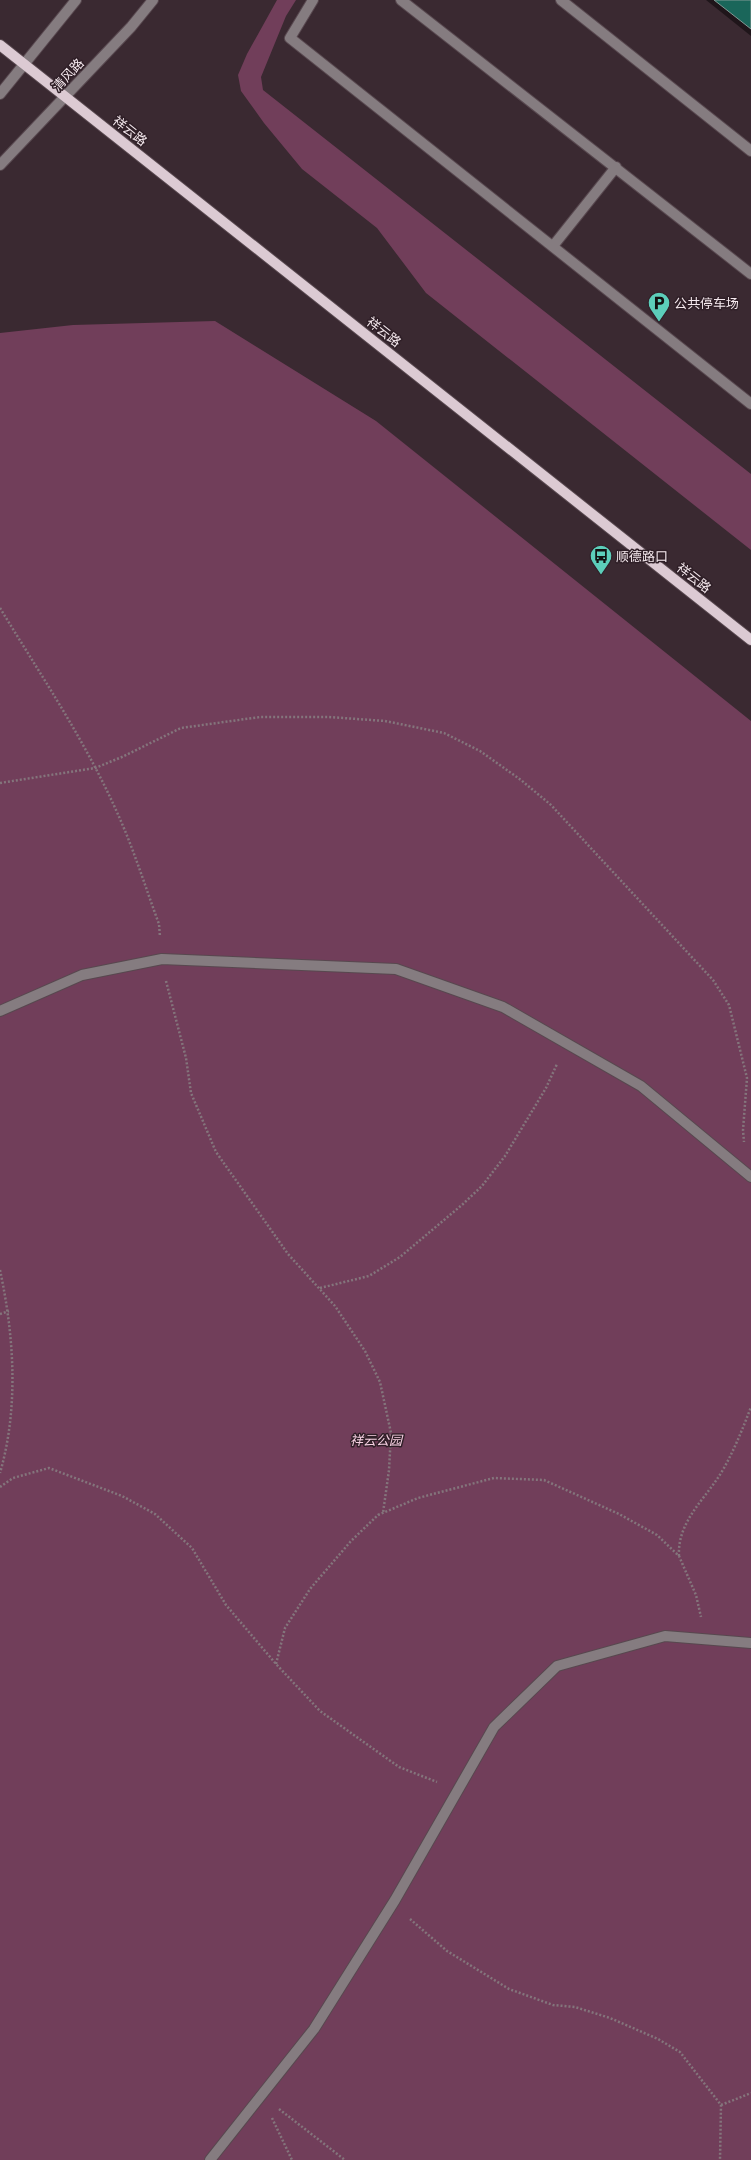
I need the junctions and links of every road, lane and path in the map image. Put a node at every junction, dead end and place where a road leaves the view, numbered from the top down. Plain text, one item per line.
1 (76, 0) edge
2 (153, 0) edge
3 (313, 0) edge
4 (401, 0) edge
5 (561, 0) edge
6 (0, 45) edge
7 (24, 64) junction
8 (0, 94) edge
9 (66, 96) junction
10 (751, 151) edge
11 (0, 165) edge
12 (616, 167) junction
13 (553, 246) junction
14 (751, 274) edge
15 (751, 404) edge
16 (0, 608) edge
17 (751, 640) edge
18 (95, 768) junction
19 (0, 783) edge
20 (162, 959) junction
21 (0, 1011) edge
22 (568, 1044) junction
23 (749, 1176) edge
24 (0, 1270) edge
25 (320, 1288) junction
26 (9, 1311) junction
27 (0, 1314) edge
28 (751, 1407) edge
29 (0, 1473) edge
30 (0, 1487) edge
31 (383, 1513) junction
32 (679, 1556) junction
33 (707, 1639) junction
34 (751, 1643) edge
35 (276, 1664) junction
36 (458, 1790) junction
37 (395, 1900) junction
38 (751, 2093) edge
39 (261, 2096) junction
40 (721, 2105) junction
41 (210, 2160) edge
42 (292, 2160) edge
43 (345, 2160) edge
44 (720, 2160) edge

1 - 7 street
2 - 9 street, 清风路
3 - 13 street
4 - 12 street
5 - 10 street
6 - 7 main road, 祥云路
7 - 8 street
7 - 9 main road, 祥云路
9 - 11 street, 清风路
9 - 17 main road, 祥云路
12 - 13 street
12 - 14 street
13 - 15 street
16 - 18 path
18 - 19 path
18 - 20 path
18 - 23 path
20 - 21 street
20 - 22 street
20 - 25 path
22 - 23 street
22 - 25 path
24 - 26 path
25 - 31 path
26 - 27 path
26 - 29 path
28 - 32 path
30 - 35 path
31 - 32 path
31 - 35 path
32 - 33 path
33 - 34 street
33 - 36 street
35 - 36 path
36 - 37 street
37 - 39 street
37 - 40 path
38 - 40 path
39 - 41 street
39 - 42 path
39 - 43 path
40 - 44 path

